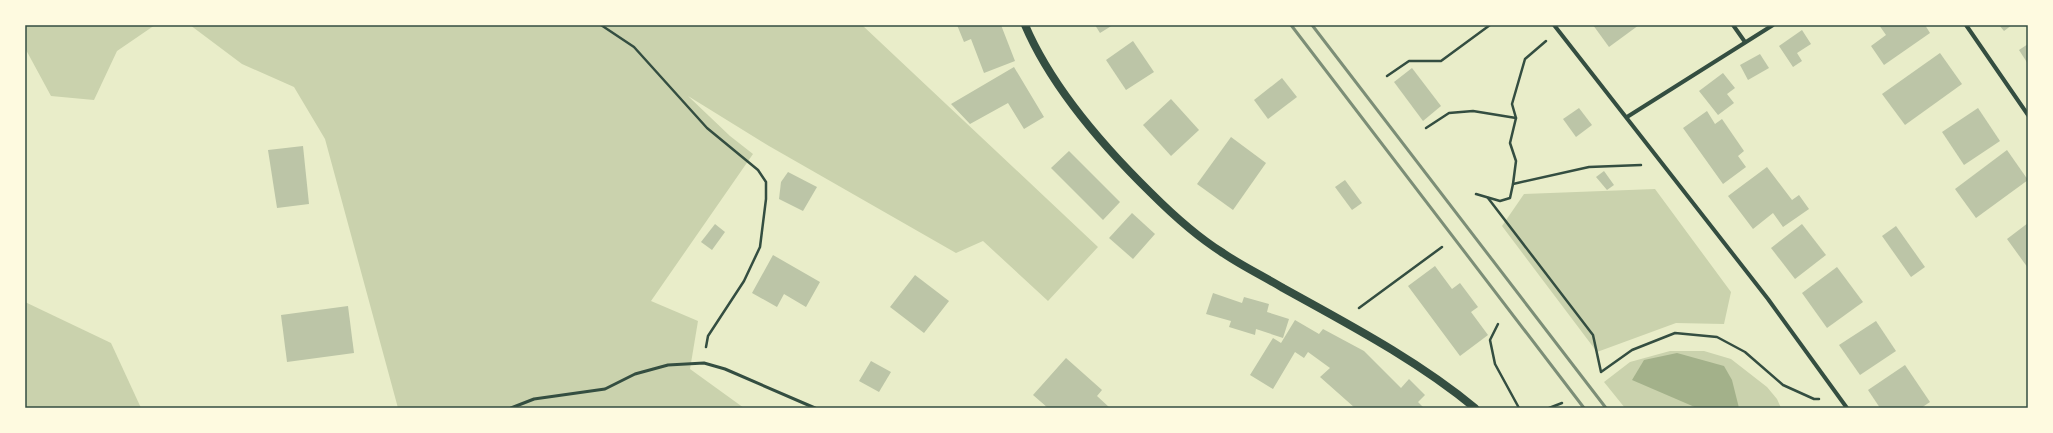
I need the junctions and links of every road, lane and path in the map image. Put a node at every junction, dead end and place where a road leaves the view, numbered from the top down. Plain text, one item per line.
1 (601, 25) edge
2 (1025, 25) edge
3 (1490, 25) edge
4 (1554, 25) edge
5 (1733, 25) edge
6 (1773, 25) edge
7 (1966, 25) edge
8 (1558, 30) junction
9 (1745, 42) junction
10 (1387, 76) dead end
11 (2028, 114) edge
12 (1626, 116) junction
13 (1516, 118) junction
14 (1426, 128) dead end
15 (1663, 164) junction
16 (1513, 184) junction
17 (1476, 194) dead end
18 (1488, 198) junction
19 (1442, 246) dead end
20 (1342, 321) junction
21 (1498, 324) dead end
22 (704, 363) junction
23 (1841, 399) junction
24 (1562, 402) dead end
25 (511, 408) edge
26 (815, 408) edge
27 (1474, 408) edge
28 (1519, 408) edge
29 (1549, 408) edge
30 (1847, 408) edge

1 - 22 path
2 - 20 main road
3 - 10 path
4 - 8 street
5 - 9 street
6 - 9 street
7 - 11 street
8 - 12 street
8 - 13 path
9 - 12 street
12 - 15 street
13 - 14 path
13 - 16 path
15 - 16 path
15 - 23 street
16 - 18 path
17 - 18 path
18 - 23 path
19 - 20 path
20 - 27 main road
21 - 28 path
22 - 25 lane
22 - 26 lane
23 - 30 street
24 - 29 path

